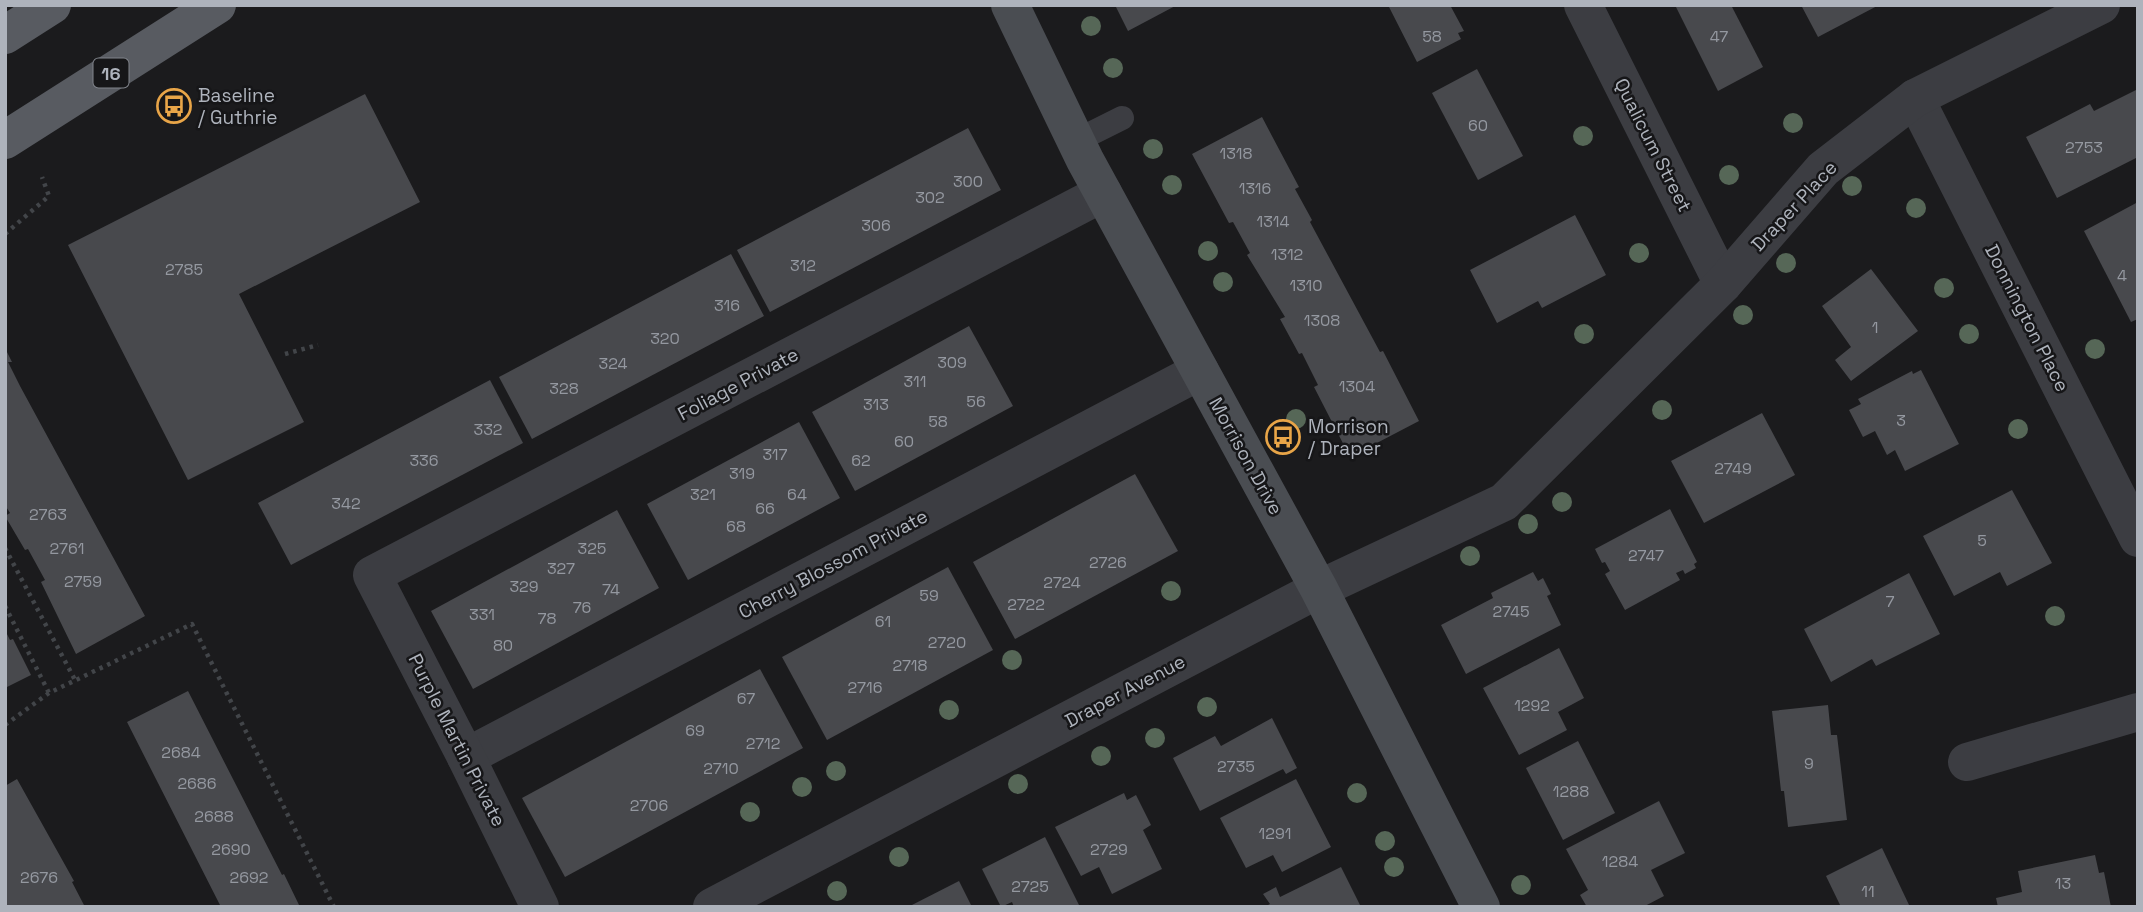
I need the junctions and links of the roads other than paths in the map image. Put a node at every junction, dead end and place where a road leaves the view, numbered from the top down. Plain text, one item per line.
1 (52, 5) edge
2 (217, 5) edge
3 (1010, 5) edge
4 (1583, 5) edge
5 (2101, 5) edge
6 (5, 35) edge
7 (1915, 98) junction
8 (1122, 118) dead end
9 (5, 141) edge
10 (1076, 141) junction
11 (1103, 193) junction
12 (1723, 285) junction
13 (1200, 371) junction
14 (1535, 471) joint
15 (2138, 538) edge
16 (372, 575) joint
17 (1319, 589) junction
18 (2138, 712) edge
19 (466, 757) junction
20 (1967, 762) dead end
21 (540, 907) edge
22 (712, 907) edge
23 (1481, 907) edge

1 - 6 main road
2 - 9 main road, 16
3 - 10 street, Morrison Drive
4 - 12 street, Qualicum Street
5 - 7 street, Draper Place
7 - 12 street, Draper Place
7 - 15 street, Donnington Place
8 - 10 lane
10 - 11 street, Morrison Drive
11 - 13 street, Morrison Drive
11 - 16 street, Foliage Private
12 - 14 street, Draper Place
13 - 17 street, Morrison Drive
13 - 19 street, Cherry Blossom Private
14 - 17 street, Draper Avenue
16 - 19 street, Purple Martin Private
17 - 22 street, Draper Avenue
17 - 23 street, Morrison Drive
18 - 20 street
19 - 21 street, Purple Martin Private

